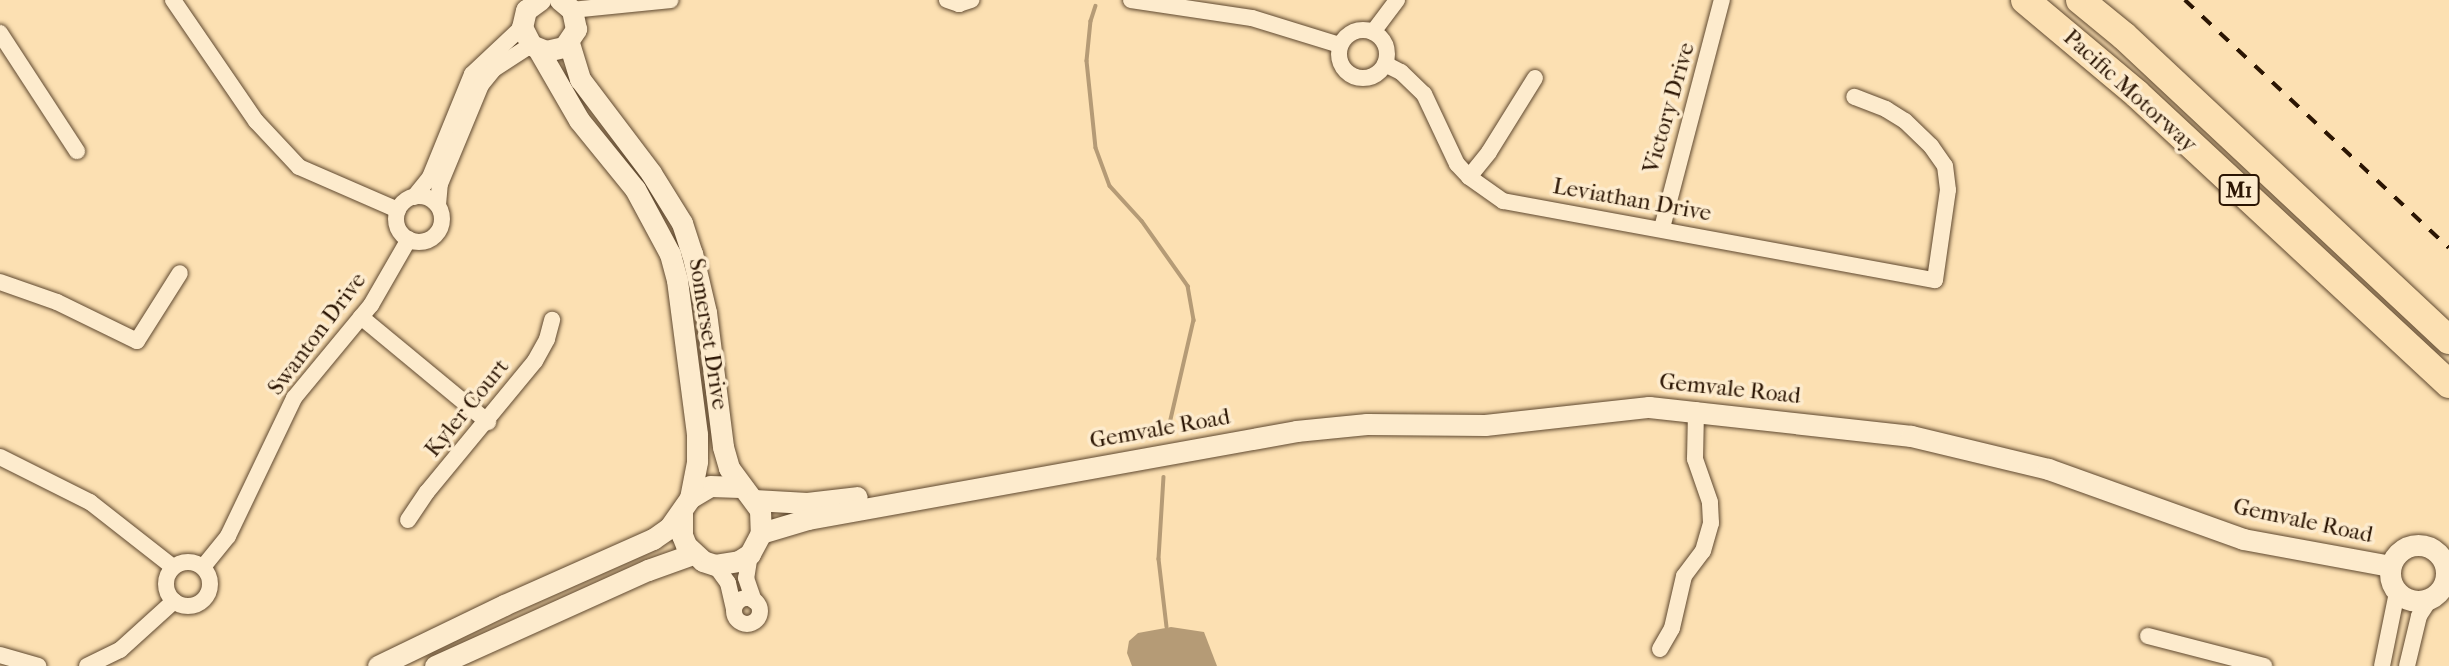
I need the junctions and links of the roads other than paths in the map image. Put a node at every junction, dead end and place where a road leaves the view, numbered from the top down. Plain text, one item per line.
1 (173, 0) edge
2 (670, 0) edge
3 (947, 0) edge
4 (971, 0) edge
5 (1131, 0) edge
6 (1397, 0) edge
7 (1722, 0) edge
8 (2025, 0) edge
9 (2080, 0) edge
10 (534, 2) edge
11 (566, 5) edge
12 (1373, 32) junction
13 (0, 33) edge
14 (530, 40) junction
15 (569, 43) junction
16 (1340, 45) junction
17 (1385, 64) junction
18 (1535, 78) dead end
19 (1854, 97) dead end
20 (77, 151) dead end
21 (1469, 177) junction
22 (414, 197) junction
23 (438, 205) junction
24 (398, 209) junction
25 (1662, 228) junction
26 (409, 239) junction
27 (180, 273) dead end
28 (0, 282) edge
29 (361, 317) junction
30 (552, 320) dead end
31 (2449, 340) edge
32 (2449, 384) edge
33 (1696, 410) junction
34 (488, 422) junction
35 (0, 457) edge
36 (967, 490) junction
37 (747, 494) junction
38 (686, 505) junction
39 (408, 520) dead end
40 (761, 533) junction
41 (693, 554) junction
42 (750, 554) junction
43 (715, 565) junction
44 (2390, 566) junction
45 (173, 567) junction
46 (203, 567) junction
47 (2447, 582) edge
48 (2397, 592) junction
49 (2430, 599) junction
50 (174, 601) junction
51 (754, 601) junction
52 (734, 608) junction
53 (2147, 636) dead end
54 (1660, 649) dead end
55 (0, 655) edge
56 (2211, 659) edge
57 (38, 666) edge
58 (87, 666) edge
59 (378, 666) edge
60 (435, 666) edge
61 (2264, 666) edge
62 (2382, 666) edge
63 (2407, 666) edge

1 - 24 street
2 - 11 street
3 - 4 street
5 - 16 street
6 - 12 street
7 - 25 street, Victory Drive
8 - 32 highway, Pacific Motorway / M1
9 - 31 highway, Pacific Motorway / M1
10 - 14 main road
11 - 15 main road, Somerset Drive
12 - 16 street
12 - 17 street
13 - 20 street
14 - 15 main road
14 - 22 street
14 - 23 street
14 - 38 main road, Somerset Drive
15 - 37 main road, Somerset Drive
16 - 17 street
17 - 21 street, Leviathan Drive
18 - 21 street
19 - 25 street, Leviathan Drive
21 - 25 street, Leviathan Drive
22 - 23 street
22 - 24 street
23 - 26 street
24 - 26 street
26 - 29 street, Swanton Drive
27 - 28 street
29 - 34 street
29 - 46 street, Swanton Drive
30 - 34 street, Kyler Court
33 - 36 main road, Gemvale Road
33 - 44 main road, Gemvale Road
33 - 54 street
34 - 39 street, Kyler Court
35 - 45 street
36 - 37 main road, Gemvale Road
36 - 40 main road, Gemvale Road
37 - 38 main road
37 - 40 main road, Somerset Drive
38 - 41 main road, Somerset Drive
38 - 59 main road
40 - 42 main road
41 - 43 main road
41 - 60 main road
42 - 43 main road
42 - 51 street
43 - 52 street
44 - 47 main road
44 - 48 main road
45 - 46 street
45 - 50 street
46 - 50 street
47 - 49 main road
48 - 49 main road
48 - 62 street
49 - 63 street
50 - 58 street
51 - 52 street
51 - 52 street
53 - 56 street
55 - 57 street
56 - 61 street

